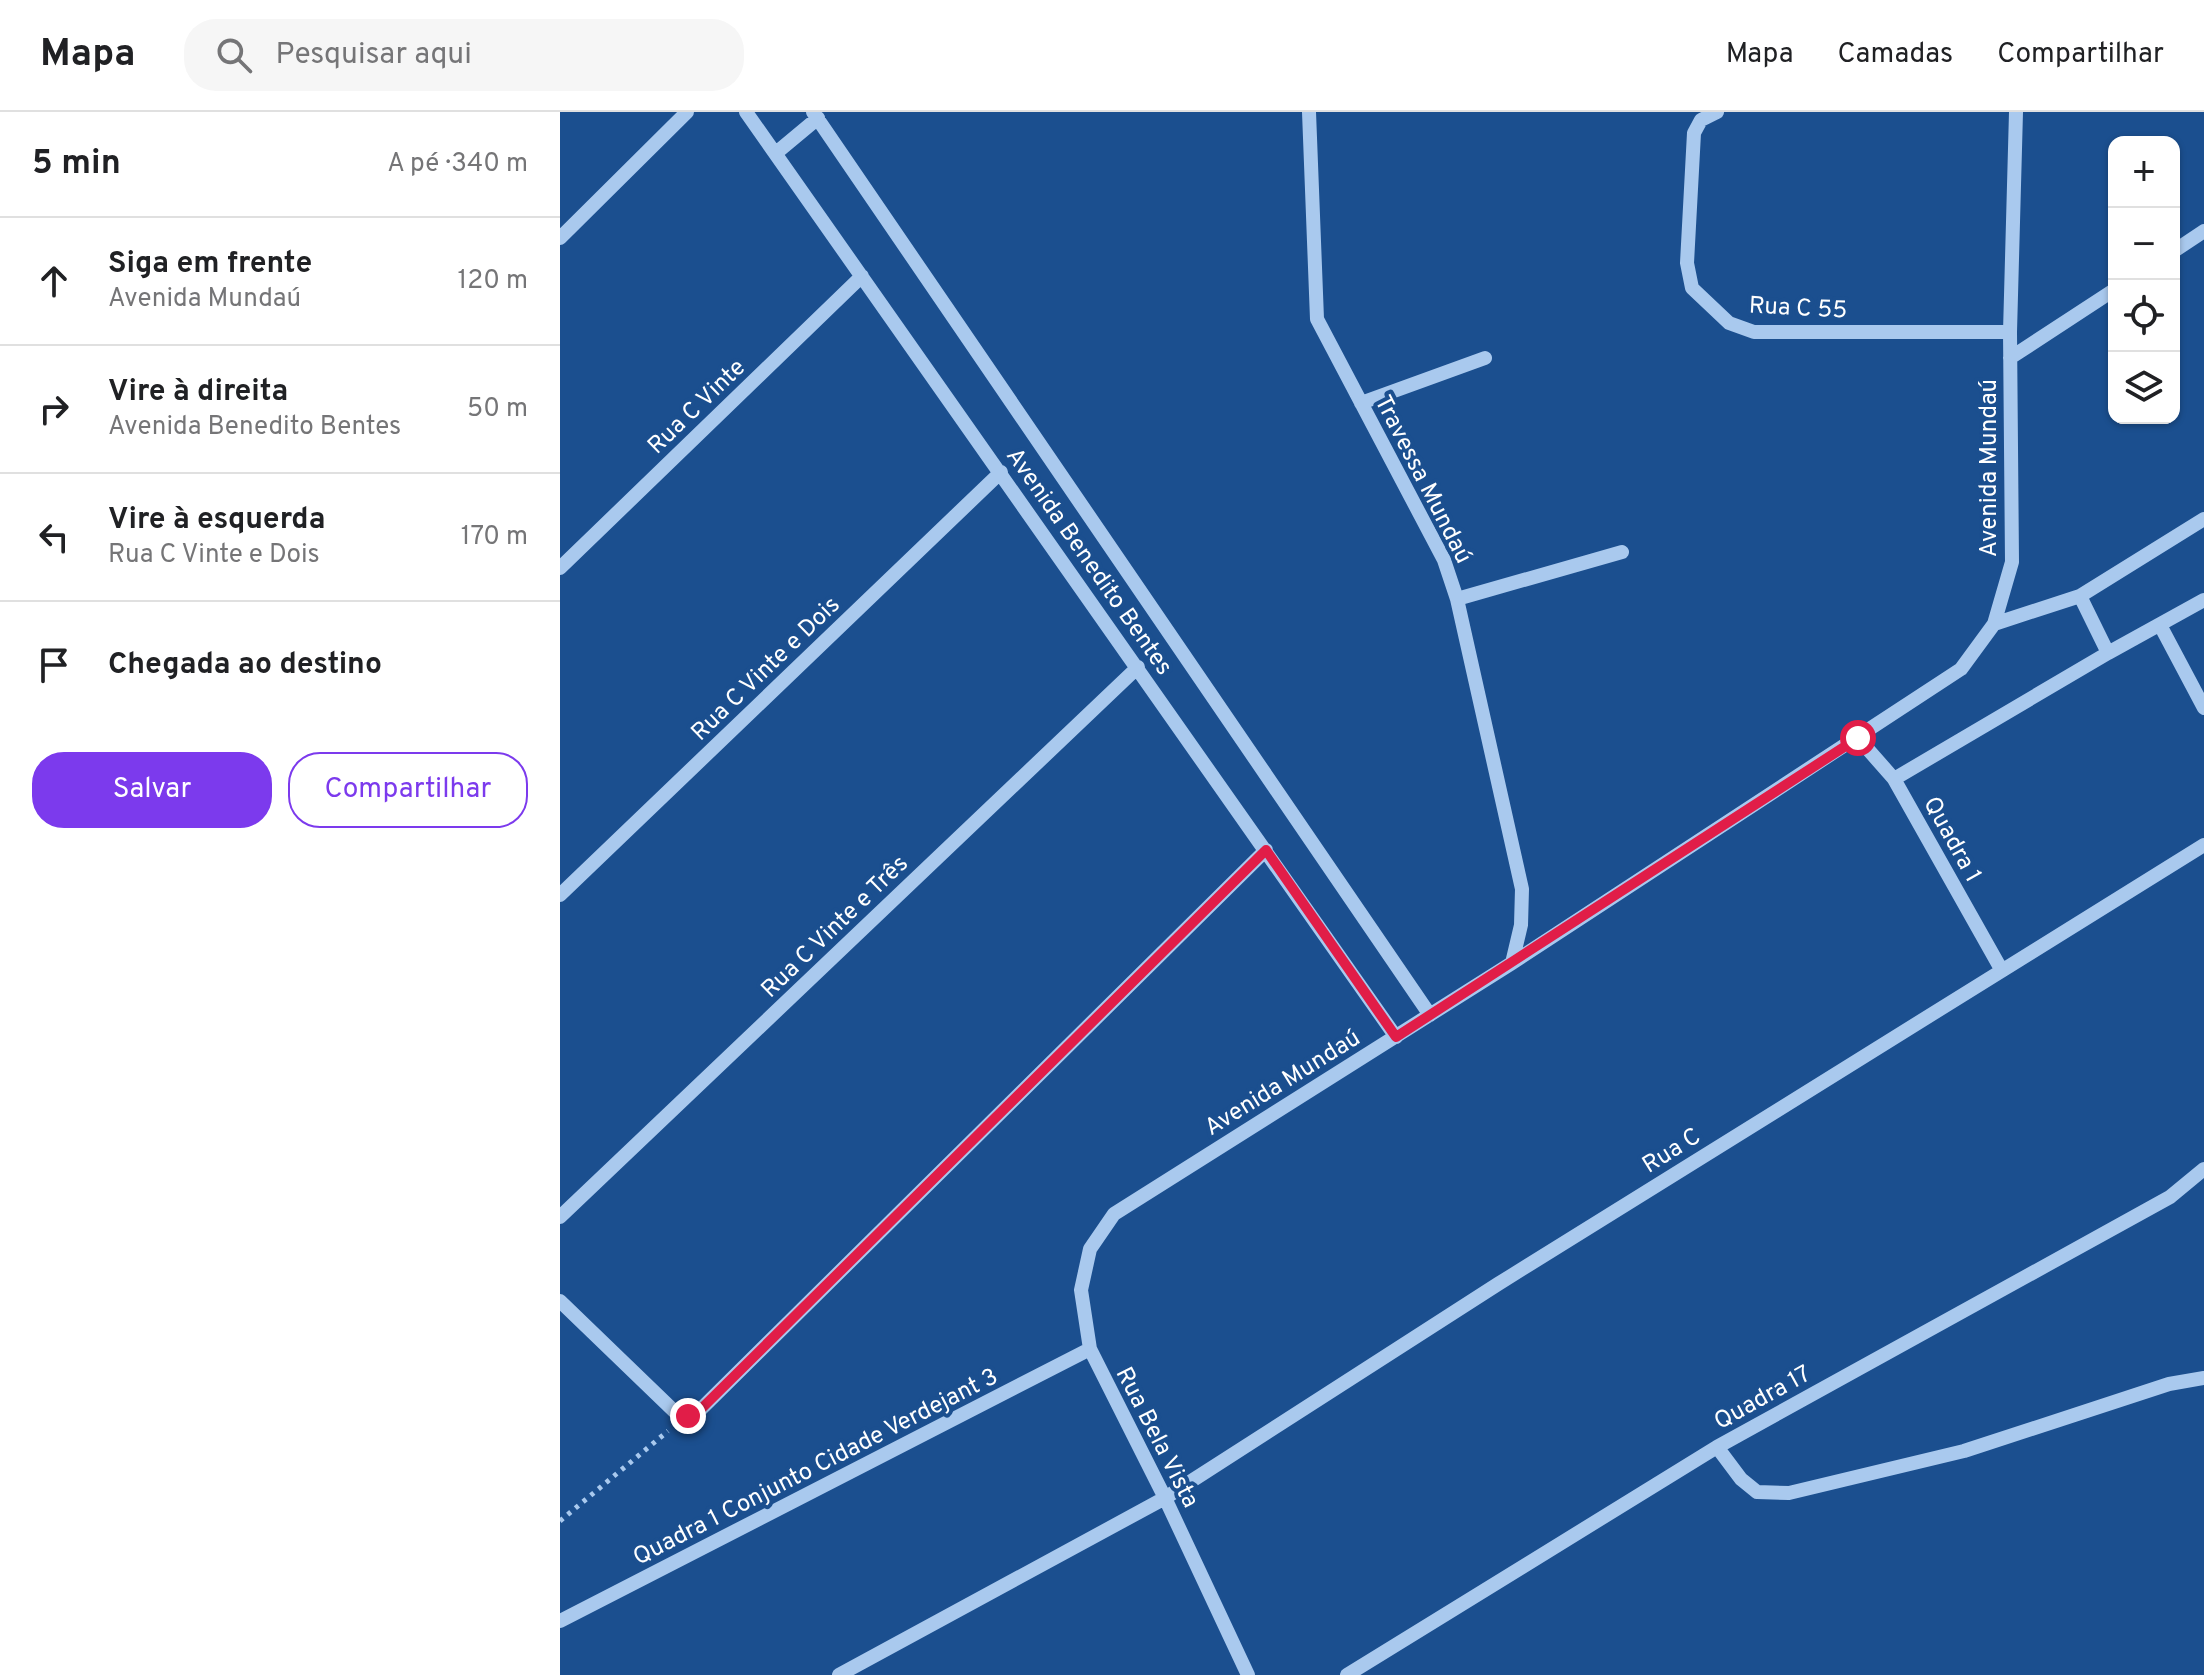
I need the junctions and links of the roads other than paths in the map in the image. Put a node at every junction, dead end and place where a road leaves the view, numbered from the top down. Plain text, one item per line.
1 (687, 112) edge
2 (746, 112) edge
3 (1309, 112) edge
4 (1717, 112) edge
5 (2016, 112) edge
6 (816, 115) edge
7 (776, 153) junction
8 (2204, 231) edge
9 (560, 238) edge
10 (2180, 247) edge
11 (862, 276) junction
12 (2108, 294) edge
13 (2010, 332) junction
14 (1485, 358) dead end
15 (2010, 358) junction
16 (1361, 403) junction
17 (1001, 472) junction
18 (2204, 519) edge
19 (1622, 552) dead end
20 (560, 568) edge
21 (2080, 596) junction
22 (1457, 599) junction
23 (2204, 600) edge
24 (1994, 624) junction
25 (2160, 625) junction
26 (2108, 653) junction
27 (1138, 667) junction
28 (2204, 708) edge
29 (1858, 738) junction
30 (1894, 779) junction
31 (2204, 845) edge
32 (1266, 850) junction
33 (560, 895) edge
34 (1512, 963) junction
35 (2001, 969) junction
36 (1430, 1015) junction
37 (1396, 1037) junction
38 (2204, 1169) edge
39 (1114, 1214) joint
40 (560, 1217) edge
41 (560, 1301) edge
42 (1090, 1349) junction
43 (2204, 1378) edge
44 (1717, 1447) junction
45 (1165, 1498) junction
46 (560, 1621) edge
47 (1243, 1673) edge
48 (839, 1675) edge
49 (1347, 1675) edge

1 - 9 street
2 - 7 street, Avenida Benedito Bentes
3 - 16 street, Travessa Mundaú
4 - 13 street, Rua C 55
5 - 13 street, Avenida Mundaú
6 - 7 street
6 - 36 street, Avenida Benedito Bentes
7 - 11 street, Avenida Benedito Bentes
8 - 10 street
11 - 17 street, Avenida Benedito Bentes
11 - 20 street, Rua C Vinte
12 - 15 street
13 - 15 street, Avenida Mundaú
14 - 16 street
15 - 24 street, Avenida Mundaú
16 - 22 street, Travessa Mundaú
17 - 27 street, Avenida Benedito Bentes
17 - 33 street, Rua C Vinte e Dois
18 - 21 street
19 - 22 street
21 - 24 street
21 - 26 street
22 - 34 street, Travessa Mundaú
23 - 25 street
24 - 29 street, Avenida Mundaú
25 - 26 street
25 - 28 street
26 - 30 street
27 - 32 street, Avenida Benedito Bentes
27 - 40 street, Rua C Vinte e Três
29 - 30 street, Quadra 1
29 - 34 street, Avenida Mundaú
30 - 35 street, Quadra 1
31 - 35 street, Rua C
32 - 37 street, Avenida Benedito Bentes
32 - 41 street
34 - 36 street, Avenida Mundaú
35 - 45 street, Rua C
36 - 37 street, Avenida Mundaú
37 - 39 street, Avenida Mundaú
38 - 44 street, Quadra 17
39 - 42 street, Rua Bela Vista
42 - 45 street, Rua Bela Vista
42 - 46 street, Quadra 1 Conjunto Cidade Verdejant 3
43 - 44 street
44 - 49 street, Quadra 17
45 - 47 street, Rua Bela Vista
45 - 48 street, Rua C

